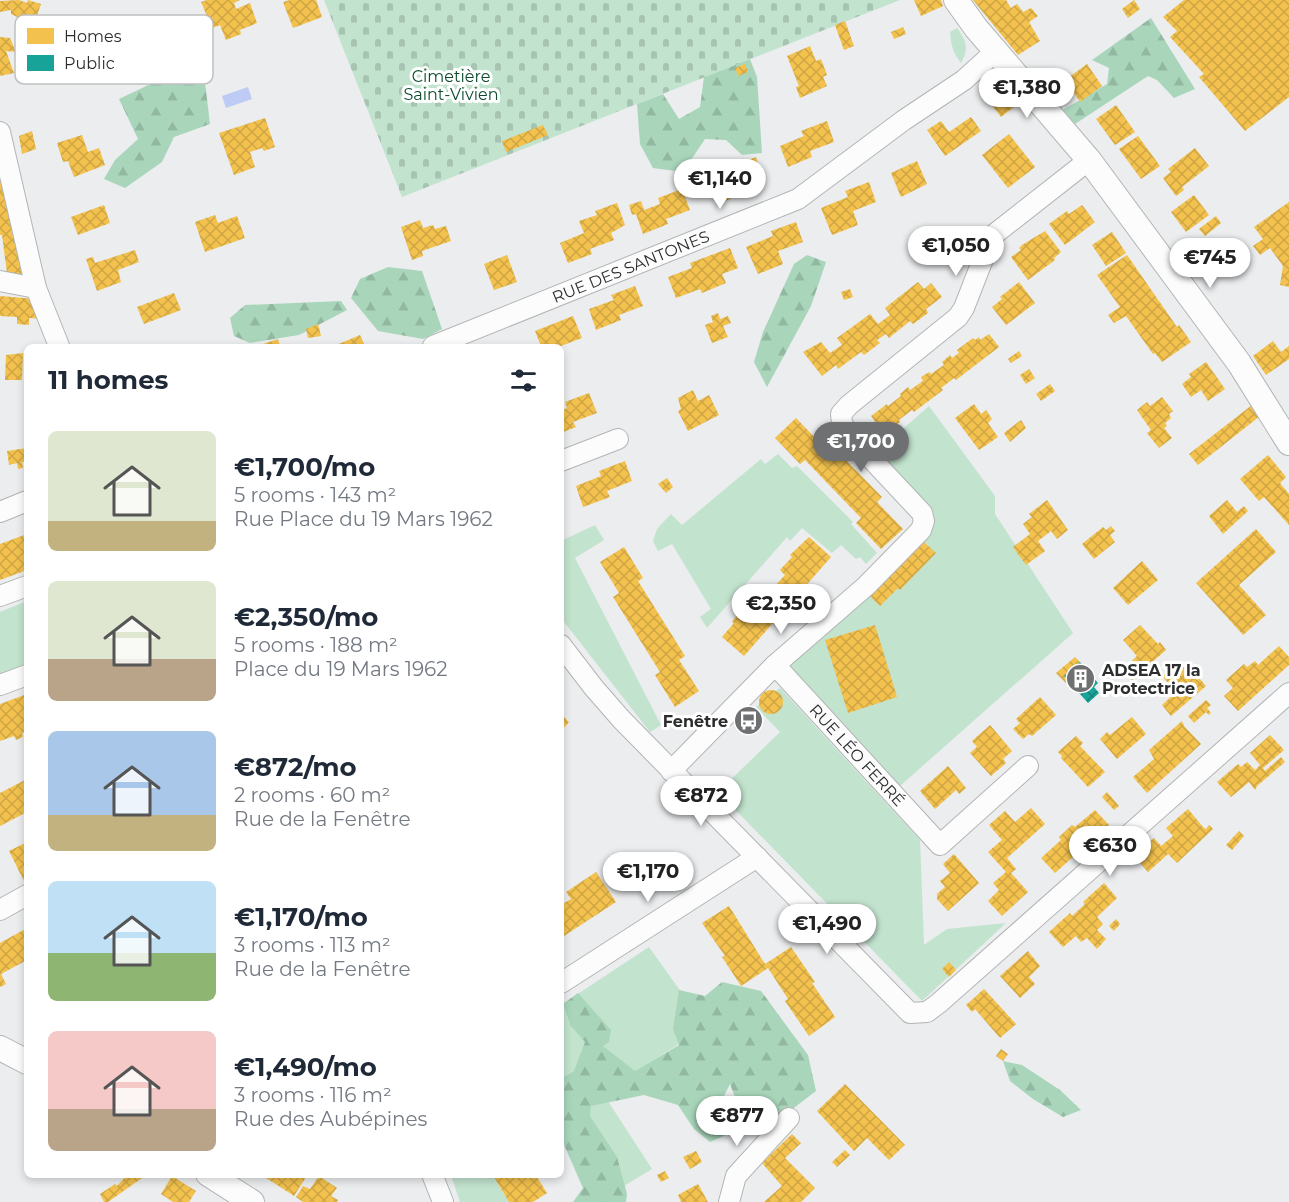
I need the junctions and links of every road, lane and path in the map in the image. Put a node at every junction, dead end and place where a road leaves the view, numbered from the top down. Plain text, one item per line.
1 (956, 0) edge
2 (996, 51) junction
3 (0, 132) edge
4 (1089, 160) junction
5 (0, 281) edge
6 (36, 288) junction
7 (58, 344) edge
8 (438, 344) edge
9 (618, 439) dead end
10 (1289, 443) edge
11 (564, 460) edge
12 (24, 502) edge
13 (0, 512) edge
14 (24, 587) edge
15 (0, 596) edge
16 (564, 649) edge
17 (775, 665) junction
18 (24, 676) edge
19 (0, 685) edge
20 (1289, 693) edge
21 (1028, 766) dead end
22 (671, 771) junction
23 (757, 857) junction
24 (24, 897) edge
25 (0, 909) edge
26 (564, 980) edge
27 (0, 1048) edge
28 (24, 1060) edge
29 (789, 1118) dead end
30 (214, 1178) edge
31 (434, 1178) edge
32 (252, 1202) edge
33 (443, 1202) edge
34 (729, 1202) edge

1 - 2 street
2 - 4 street
2 - 8 street, RUE DES SANTONES
3 - 6 street
4 - 10 street
4 - 17 street
5 - 6 street
6 - 7 street
9 - 11 street
12 - 13 street
14 - 15 street
16 - 22 street
17 - 21 street, RUE LÉO FERRÉ
17 - 22 street
18 - 19 street
20 - 23 street
22 - 23 street
23 - 26 street
24 - 25 street
27 - 28 street
29 - 34 street
30 - 32 street
31 - 33 street

